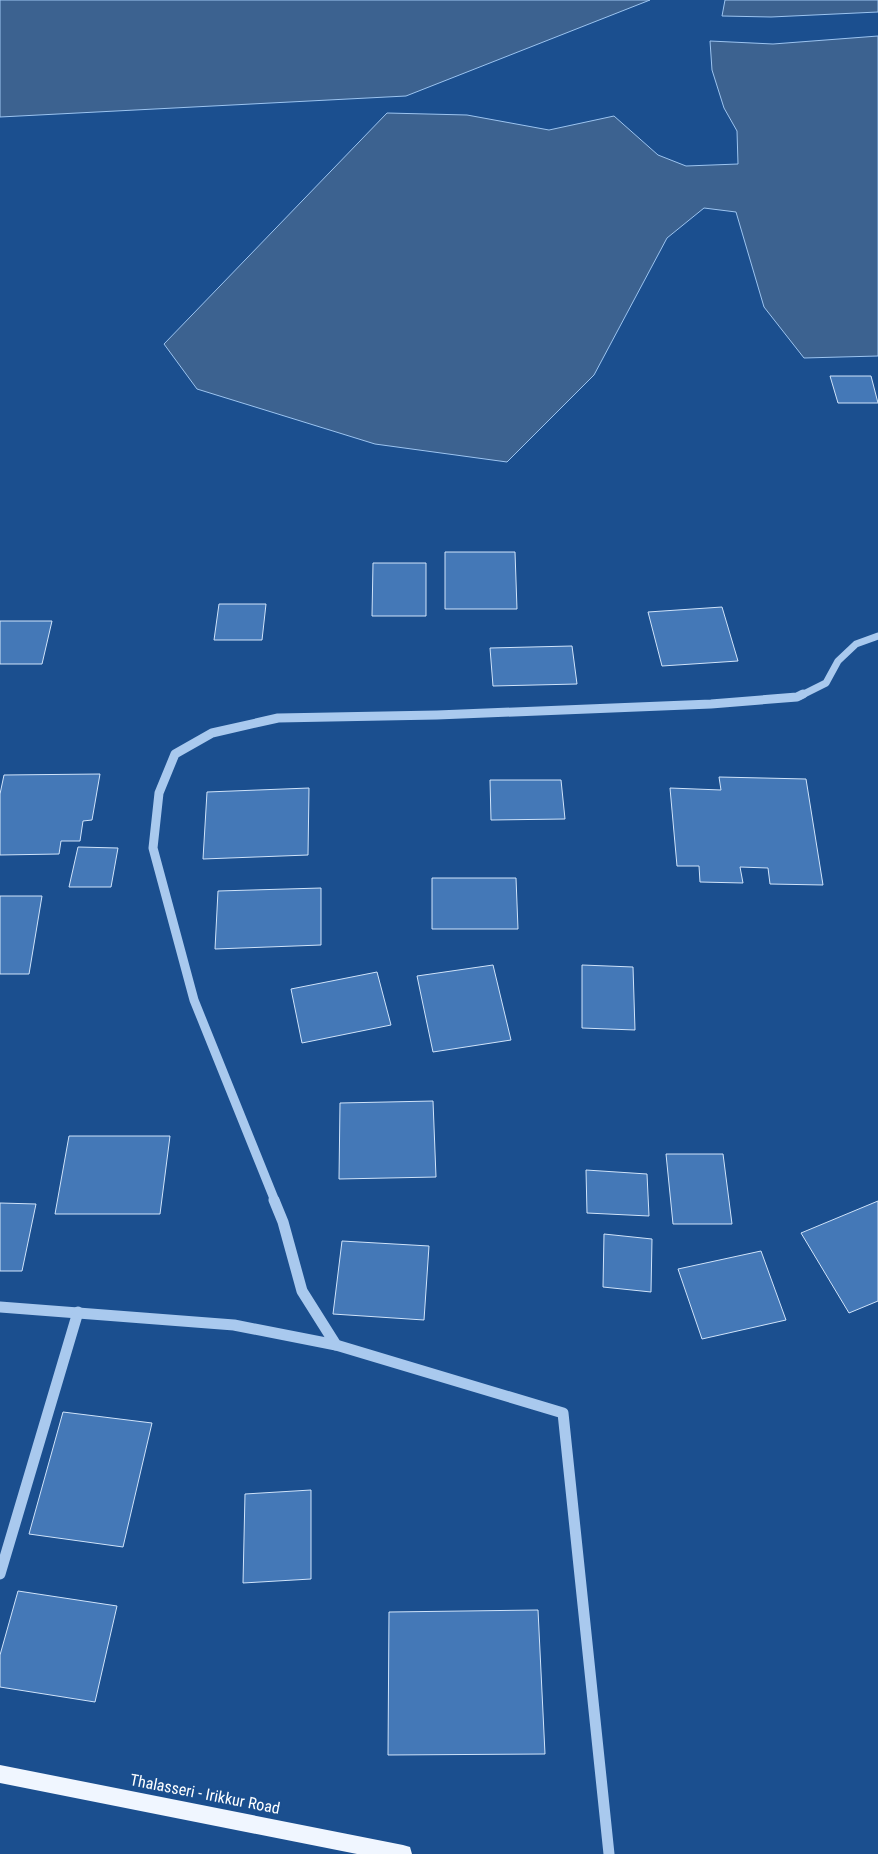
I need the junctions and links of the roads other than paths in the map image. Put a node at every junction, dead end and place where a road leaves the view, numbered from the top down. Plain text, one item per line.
1 (878, 636) edge
2 (0, 1306) edge
3 (78, 1312) junction
4 (336, 1345) junction
5 (0, 1574) edge
6 (0, 1774) edge
7 (403, 1854) edge
8 (609, 1854) edge

1 - 4 street
2 - 3 street
3 - 4 street
3 - 5 street
4 - 8 street
6 - 7 main road, Thalasseri - Irikkur Road

